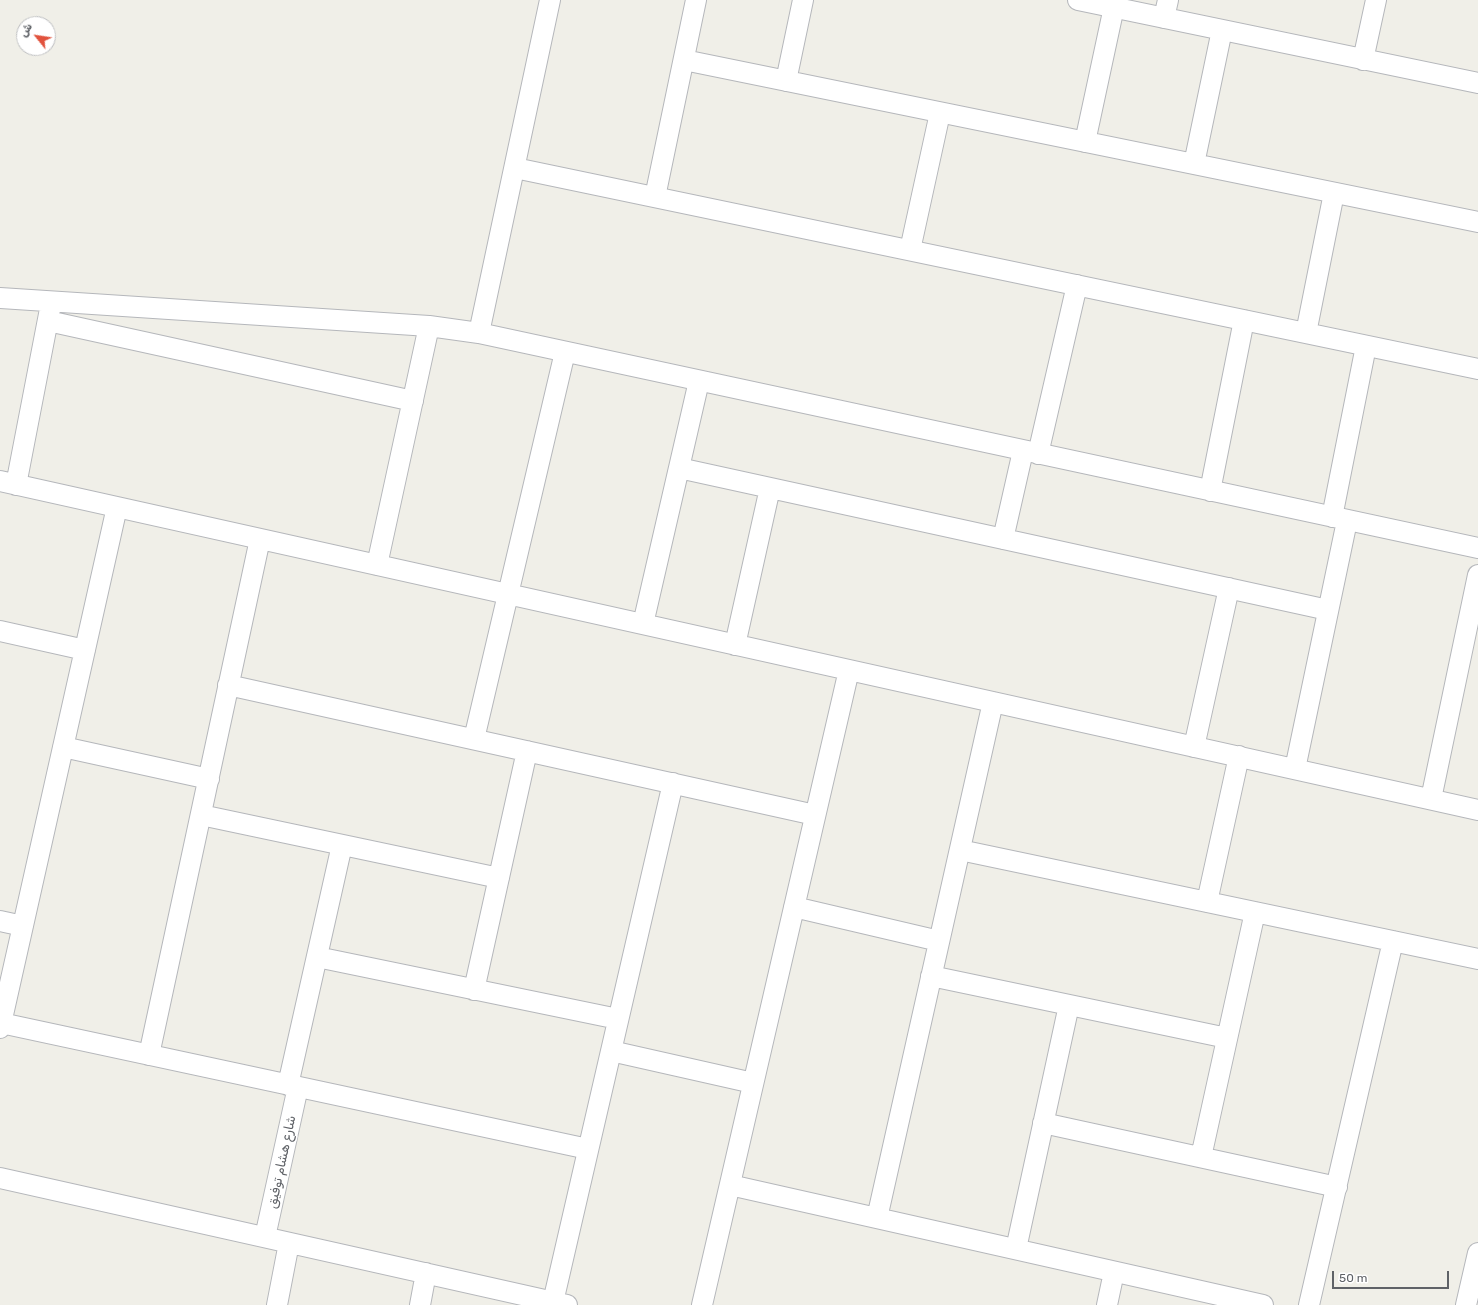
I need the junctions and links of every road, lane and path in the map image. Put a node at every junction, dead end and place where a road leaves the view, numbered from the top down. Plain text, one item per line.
1 (550, 0) edge
2 (696, 0) edge
3 (803, 0) edge
4 (1078, 0) edge
5 (1376, 0) edge
6 (1114, 8) junction
7 (1166, 9) edge
8 (1222, 30) junction
9 (684, 60) junction
10 (1363, 60) junction
11 (786, 81) junction
12 (1478, 84) edge
13 (940, 112) junction
14 (1085, 142) junction
15 (1194, 164) junction
16 (515, 168) junction
17 (1334, 193) junction
18 (655, 197) junction
19 (1478, 222) edge
20 (910, 250) junction
21 (1076, 285) junction
22 (0, 298) edge
23 (52, 301) junction
24 (1244, 320) junction
25 (48, 321) junction
26 (429, 326) junction
27 (479, 333) junction
28 (1306, 333) junction
29 (1366, 346) junction
30 (565, 352) junction
31 (1478, 369) edge
32 (699, 381) junction
33 (413, 401) junction
34 (1030, 452) junction
35 (679, 468) junction
36 (8, 483) edge
37 (770, 488) junction
38 (1210, 491) junction
39 (117, 507) junction
40 (1340, 519) junction
41 (260, 539) junction
42 (1003, 539) junction
43 (1478, 548) edge
44 (377, 565) junction
45 (1478, 575) edge
46 (1229, 588) junction
47 (508, 594) junction
48 (1328, 610) junction
49 (643, 624) junction
50 (0, 631) edge
51 (735, 644) junction
52 (85, 650) junction
53 (848, 670) junction
54 (228, 685) junction
55 (993, 702) junction
56 (474, 740) junction
57 (1194, 746) junction
58 (63, 747) junction
59 (527, 751) junction
60 (1239, 756) junction
61 (1294, 769) junction
62 (208, 779) junction
63 (673, 783) junction
64 (1431, 799) junction
65 (1478, 810) edge
66 (201, 815) junction
67 (815, 815) junction
68 (342, 845) junction
69 (960, 850) junction
70 (499, 878) junction
71 (1207, 902) junction
72 (794, 907) junction
73 (1255, 912) junction
74 (0, 921) edge
75 (23, 926) junction
76 (939, 941) junction
77 (1393, 941) junction
78 (317, 957) junction
79 (1478, 958) edge
80 (931, 976) junction
81 (474, 990) junction
82 (1068, 1005) junction
83 (618, 1019) junction
84 (0, 1025) edge
85 (1227, 1038) junction
86 (611, 1051) junction
87 (149, 1055) junction
88 (753, 1083) junction
89 (293, 1086) junction
90 (1044, 1123) junction
91 (588, 1149) junction
92 (1201, 1157) junction
93 (0, 1178) edge
94 (730, 1185) junction
95 (1336, 1187) junction
96 (877, 1218) junction
97 (265, 1237) junction
98 (289, 1242) junction
99 (1016, 1249) junction
100 (1478, 1253) edge
101 (1114, 1272) junction
102 (426, 1273) junction
103 (560, 1303) edge
104 (276, 1305) edge
105 (420, 1305) edge
106 (702, 1305) edge
107 (1107, 1305) edge
108 (1263, 1305) edge
109 (1309, 1305) edge
110 (1466, 1305) edge

1 - 16 street
2 - 9 street
3 - 11 street
4 - 6 street
5 - 10 street
6 - 7 street
6 - 14 street
7 - 8 street
8 - 10 street
8 - 15 street
9 - 11 street
9 - 18 street
10 - 12 street
11 - 13 street
13 - 14 street
13 - 20 street
14 - 15 street
15 - 17 street
16 - 18 street
16 - 27 street
17 - 19 street
17 - 28 street
18 - 20 street
20 - 21 street
21 - 24 street
21 - 34 street
22 - 23 street
23 - 25 street
23 - 26 street
24 - 28 street
24 - 38 street
25 - 33 street
25 - 36 street
26 - 27 street
26 - 33 street
27 - 30 street
28 - 29 street
29 - 31 street
29 - 40 street
30 - 32 street
30 - 47 street
32 - 34 street
32 - 35 street
33 - 44 street
34 - 38 street
34 - 42 street
35 - 37 street
35 - 49 street
36 - 39 street
37 - 42 street
37 - 51 street
38 - 40 street
39 - 41 street
39 - 52 street
40 - 43 street
40 - 48 street
41 - 44 street
41 - 54 street
42 - 46 street
44 - 47 street
45 - 64 street
46 - 48 street
46 - 57 street
47 - 49 street
47 - 56 street
48 - 61 street
49 - 51 street
50 - 52 street
51 - 53 street
52 - 58 street
53 - 55 street
53 - 67 street
54 - 56 street
54 - 62 street
55 - 57 street
55 - 69 street
56 - 59 street
57 - 60 street
58 - 62 street
58 - 75 street
59 - 63 street
59 - 70 street
60 - 61 street
60 - 71 street
61 - 64 street
62 - 66 street
63 - 67 street
63 - 83 street
64 - 65 street
66 - 68 street
66 - 87 street
67 - 72 street
68 - 70 street
68 - 78 street, شارع هشام توفيق
69 - 71 street
69 - 76 street
70 - 81 street
71 - 73 street
72 - 76 street
72 - 88 street
73 - 77 street
73 - 85 street
74 - 75 street
75 - 84 street
76 - 80 street
77 - 79 street
77 - 95 street
78 - 81 street
78 - 89 street, شارع هشام توفيق
80 - 82 street
80 - 96 street
81 - 83 street
82 - 85 street
82 - 90 street
83 - 86 street
84 - 87 street
85 - 92 street
86 - 88 street
86 - 91 street
87 - 89 street
88 - 94 street
89 - 91 street
89 - 97 street, شارع هشام توفيق
90 - 92 street
90 - 99 street
91 - 103 street
92 - 95 street
93 - 97 street
94 - 96 street
94 - 106 street
95 - 109 street
96 - 99 street
97 - 98 street
98 - 102 street
98 - 104 street
99 - 101 street
100 - 110 street
101 - 107 street
101 - 108 street
102 - 103 street
102 - 105 street

